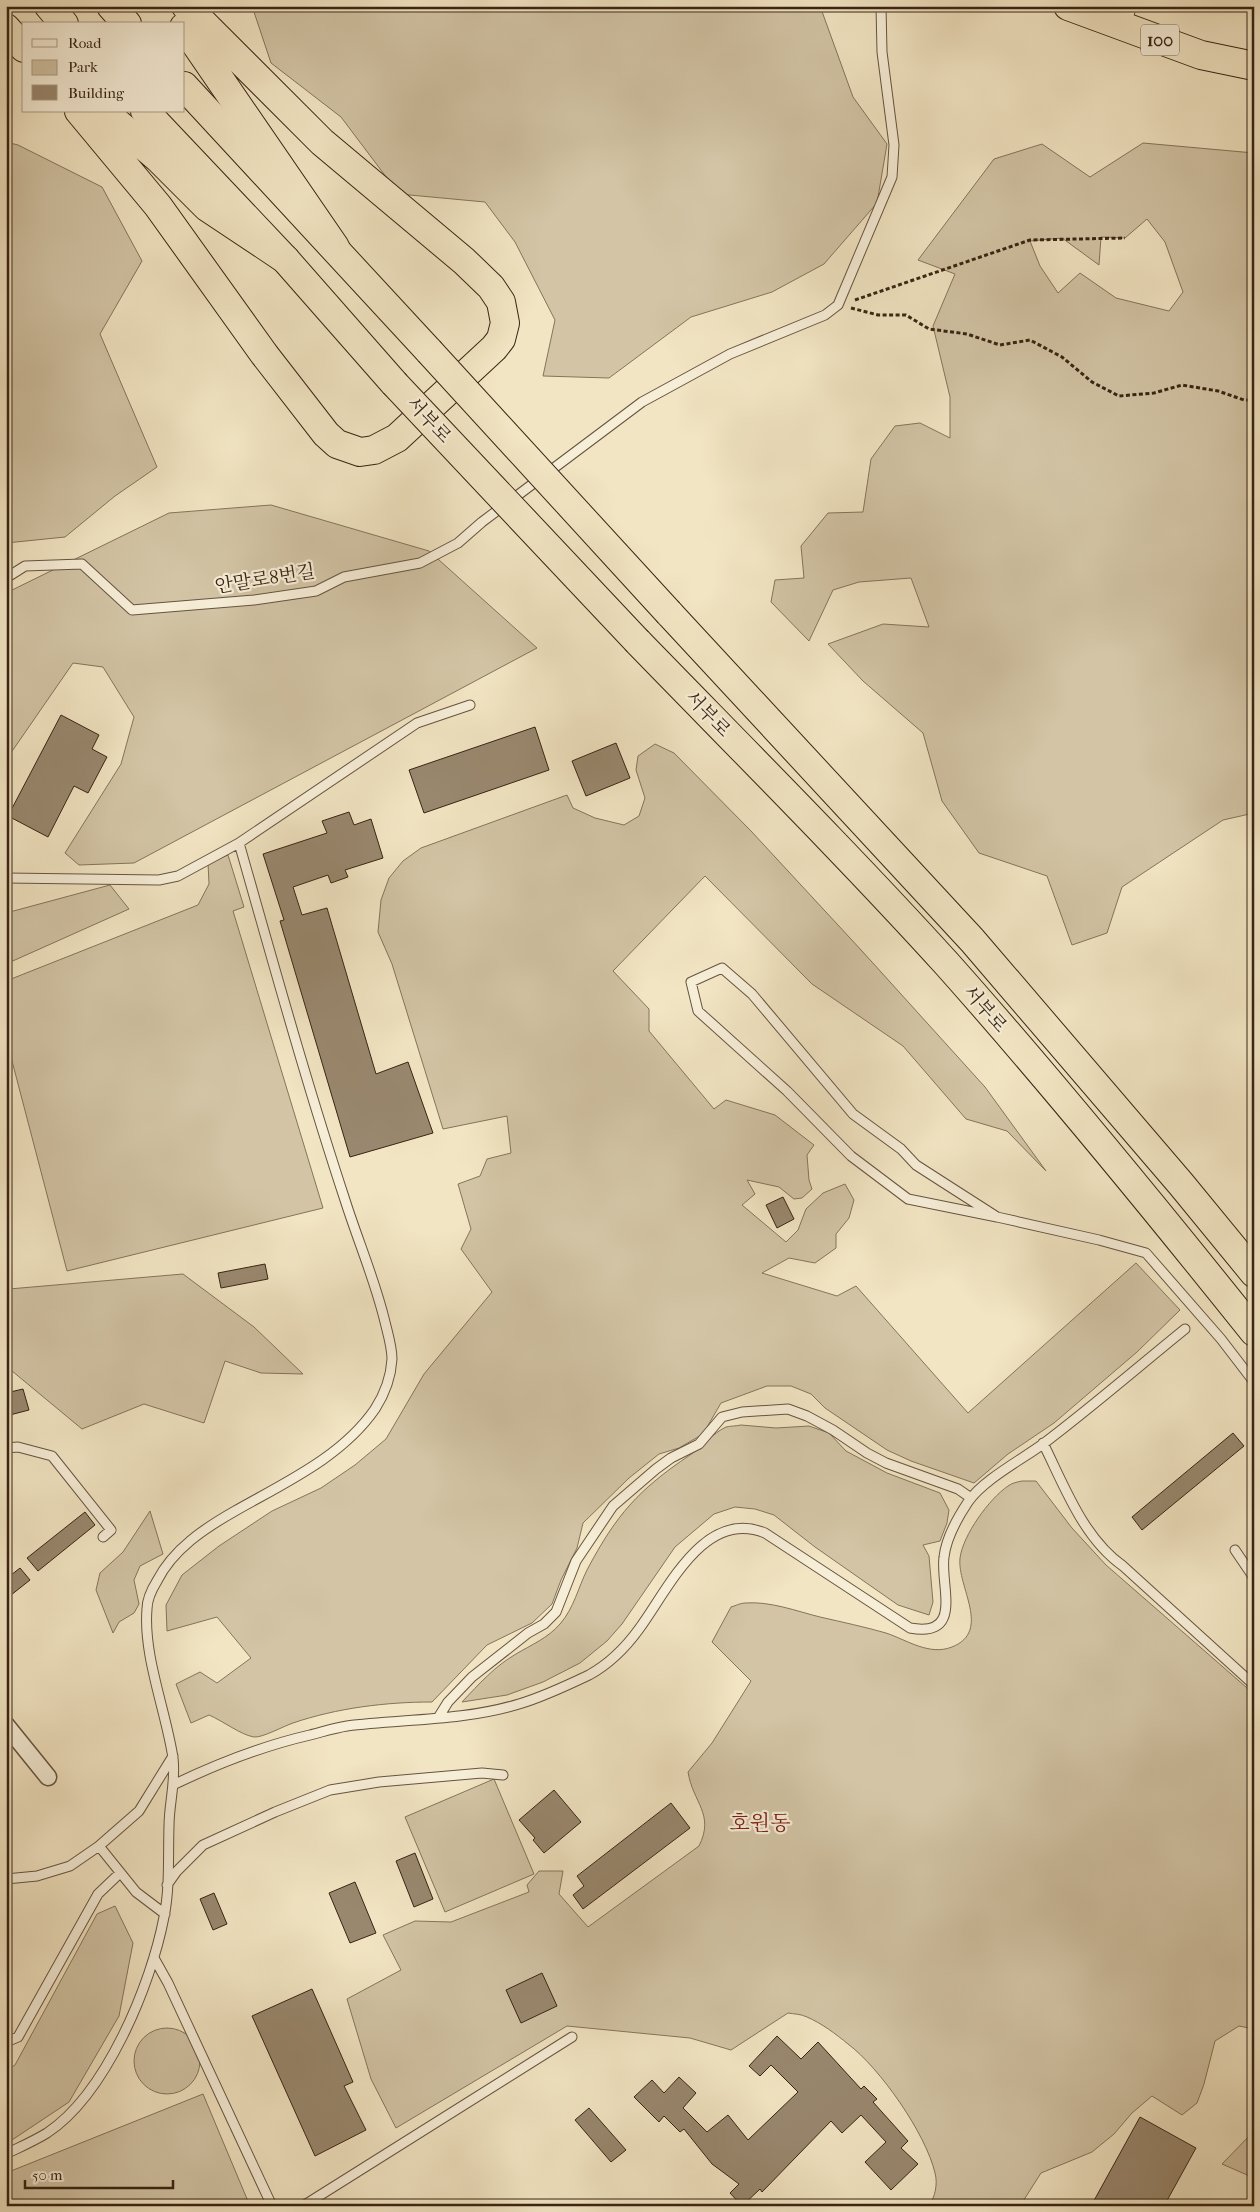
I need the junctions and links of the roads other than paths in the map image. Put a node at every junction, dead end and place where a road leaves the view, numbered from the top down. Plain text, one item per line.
1 (48, 6) edge
2 (110, 6) edge
3 (169, 6) edge
4 (186, 6) edge
5 (881, 6) edge
6 (1068, 6) edge
7 (1128, 17) edge
8 (62, 22) edge
9 (125, 22) edge
10 (181, 22) edge
11 (6, 28) edge
12 (185, 28) edge
13 (22, 41) edge
14 (22, 46) edge
15 (1254, 66) edge
16 (185, 87) edge
17 (80, 112) edge
18 (105, 112) edge
19 (146, 112) edge
20 (335, 248) junction
21 (285, 258) junction
22 (6, 578) edge
23 (470, 705) dead end
24 (239, 843) junction
25 (6, 878) edge
26 (997, 1217) junction
27 (1254, 1273) edge
28 (1185, 1329) dead end
29 (1254, 1332) edge
30 (1254, 1382) edge
31 (1044, 1443) junction
32 (6, 1448) edge
33 (972, 1498) junction
34 (103, 1537) dead end
35 (1235, 1550) dead end
36 (1254, 1578) edge
37 (1254, 1685) edge
38 (438, 1718) junction
39 (6, 1724) edge
40 (173, 1756) junction
41 (504, 1775) dead end
42 (48, 1777) dead end
43 (175, 1784) junction
44 (99, 1846) junction
45 (120, 1873) junction
46 (6, 1878) edge
47 (167, 1885) junction
48 (165, 1914) junction
49 (154, 1958) junction
50 (572, 2037) dead end
51 (6, 2042) edge
52 (6, 2154) edge
53 (272, 2206) edge
54 (303, 2206) edge

1 - 8 highway
2 - 9 highway
3 - 10 highway
4 - 17 highway
5 - 22 lane, 안말로8번길
6 - 7 highway, 100
7 - 15 highway, 100
11 - 13 highway
11 - 14 highway
12 - 20 highway
16 - 20 highway, 서부로
18 - 21 highway
19 - 21 highway, 서부로
20 - 27 highway, 서부로, bridge
21 - 29 highway, 서부로, bridge
23 - 24 lane
24 - 25 lane
24 - 40 lane
26 - 26 lane
26 - 30 lane
28 - 31 lane
31 - 33 lane
31 - 37 lane
32 - 34 lane
33 - 38 lane
33 - 38 lane
35 - 36 lane
38 - 43 lane
39 - 42 street
40 - 43 lane
40 - 44 lane
41 - 47 lane
43 - 47 lane
44 - 45 lane
44 - 46 lane
45 - 48 lane
45 - 51 lane
47 - 48 lane
48 - 49 lane
49 - 52 lane
49 - 53 lane
50 - 54 lane

